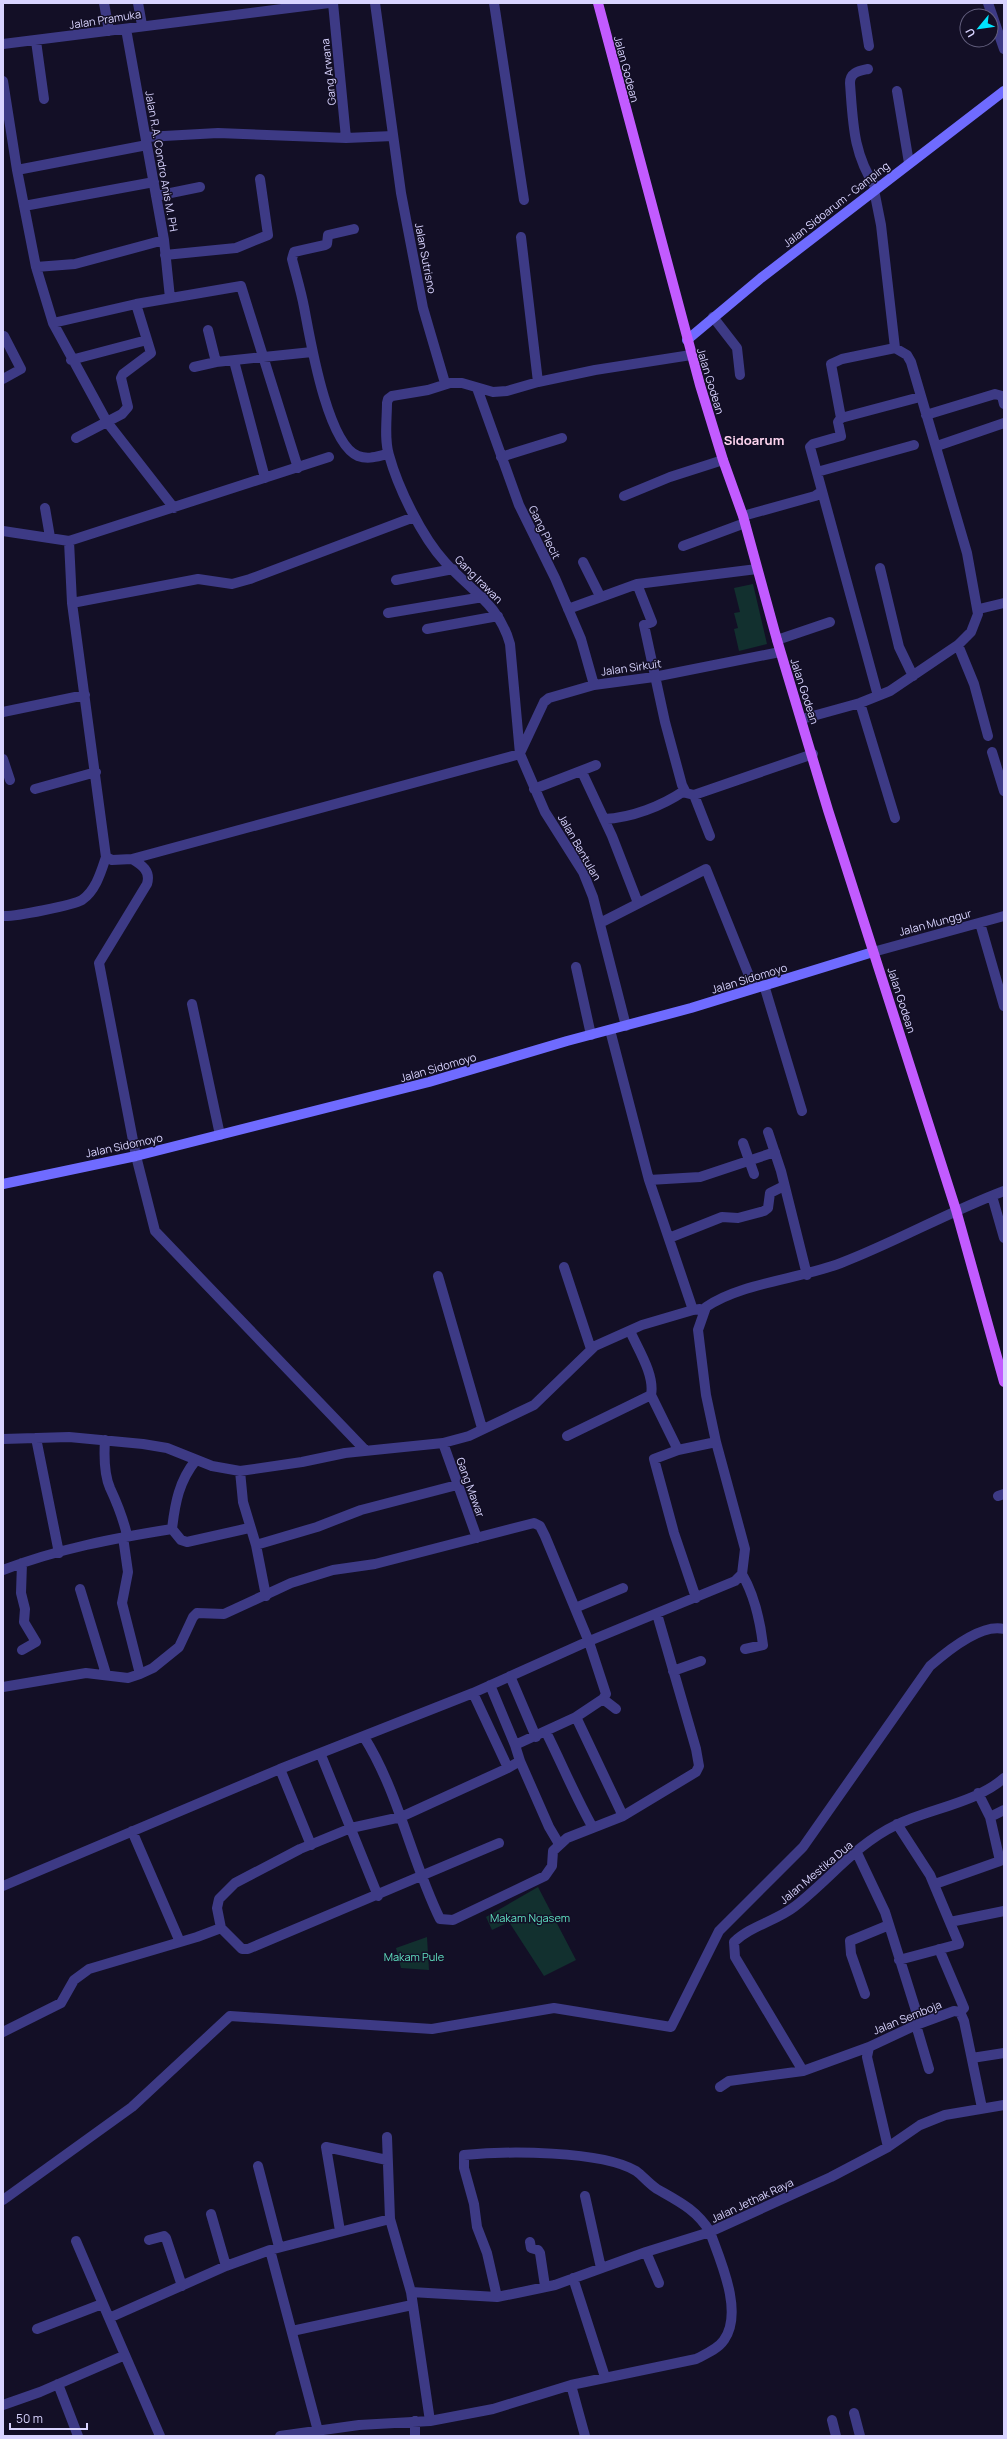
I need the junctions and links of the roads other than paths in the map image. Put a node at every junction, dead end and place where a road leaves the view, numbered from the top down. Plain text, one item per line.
1 (104, 3) edge
2 (138, 3) edge
3 (327, 3) edge
4 (375, 3) edge
5 (494, 3) edge
6 (598, 3) edge
7 (862, 3) edge
8 (988, 3) edge
9 (142, 25) junction
10 (126, 29) junction
11 (109, 31) junction
12 (36, 42) junction
13 (3, 44) edge
14 (869, 46) dead end
15 (1004, 49) edge
16 (868, 69) dead end
17 (3, 81) edge
18 (897, 91) dead end
19 (1004, 92) edge
20 (44, 99) dead end
21 (394, 136) junction
22 (346, 138) junction
23 (147, 141) junction
24 (909, 163) junction
25 (17, 170) junction
26 (260, 179) dead end
27 (154, 182) junction
28 (200, 187) dead end
29 (875, 189) junction
30 (156, 196) junction
31 (524, 200) dead end
32 (24, 206) junction
33 (354, 229) dead end
34 (521, 237) dead end
35 (164, 240) junction
36 (165, 255) junction
37 (36, 267) junction
38 (170, 298) junction
39 (136, 304) junction
40 (713, 316) junction
41 (53, 323) junction
42 (208, 330) dead end
43 (4, 336) dead end
44 (148, 340) junction
45 (687, 340) junction
46 (895, 348) junction
47 (312, 352) junction
48 (691, 355) junction
49 (264, 356) junction
50 (71, 360) junction
51 (234, 361) junction
52 (216, 362) junction
53 (194, 366) dead end
54 (740, 375) dead end
55 (3, 379) edge
56 (538, 382) junction
57 (445, 383) junction
58 (477, 388) junction
59 (920, 397) junction
60 (1004, 404) edge
61 (926, 415) junction
62 (841, 418) junction
63 (107, 422) junction
64 (1004, 423) edge
65 (76, 438) dead end
66 (562, 438) dead end
67 (914, 445) dead end
68 (937, 446) junction
69 (388, 454) junction
70 (329, 457) dead end
71 (501, 457) junction
72 (723, 460) junction
73 (298, 468) junction
74 (817, 472) junction
75 (265, 478) junction
76 (821, 492) junction
77 (624, 496) dead end
78 (45, 508) dead end
79 (174, 508) junction
80 (414, 517) junction
81 (744, 520) junction
82 (3, 531) edge
83 (50, 537) junction
84 (70, 541) junction
85 (683, 546) dead end
86 (583, 562) dead end
87 (880, 568) dead end
88 (453, 569) junction
89 (756, 569) junction
90 (396, 580) dead end
91 (636, 584) junction
92 (600, 596) junction
93 (484, 597) junction
94 (72, 603) junction
95 (1004, 603) edge
96 (568, 609) junction
97 (979, 609) junction
98 (388, 614) dead end
99 (498, 616) junction
100 (830, 622) dead end
101 (427, 629) dead end
102 (777, 640) junction
103 (958, 645) junction
104 (780, 652) junction
105 (913, 676) junction
106 (654, 677) junction
107 (594, 685) junction
108 (85, 695) junction
109 (878, 696) junction
110 (860, 703) junction
111 (3, 712) edge
112 (802, 719) junction
113 (988, 736) dead end
114 (992, 752) dead end
115 (520, 754) junction
116 (813, 754) junction
117 (3, 759) edge
118 (596, 765) dead end
119 (96, 772) junction
120 (582, 772) junction
121 (10, 780) dead end
122 (35, 789) dead end
123 (534, 789) junction
124 (684, 791) junction
125 (1004, 791) edge
126 (694, 794) junction
127 (895, 818) dead end
128 (604, 819) junction
129 (710, 836) dead end
130 (106, 857) junction
131 (132, 859) junction
132 (638, 903) junction
133 (3, 916) edge
134 (1004, 916) edge
135 (600, 922) junction
136 (980, 922) junction
137 (873, 952) junction
138 (576, 967) dead end
139 (759, 987) junction
140 (192, 1004) dead end
141 (1004, 1006) edge
142 (626, 1026) junction
143 (610, 1030) junction
144 (591, 1034) junction
145 (802, 1112) dead end
146 (768, 1132) dead end
147 (220, 1135) junction
148 (744, 1143) dead end
149 (775, 1152) junction
150 (136, 1156) junction
151 (750, 1161) junction
152 (754, 1174) dead end
153 (649, 1180) junction
154 (3, 1184) edge
155 (784, 1186) junction
156 (1004, 1192) edge
157 (992, 1196) junction
158 (956, 1210) junction
159 (669, 1238) junction
160 (1004, 1238) edge
161 (564, 1268) dead end
162 (807, 1275) junction
163 (438, 1276) dead end
164 (706, 1307) junction
165 (693, 1310) junction
166 (630, 1331) junction
167 (591, 1349) junction
168 (1004, 1382) edge
169 (651, 1395) junction
170 (482, 1428) junction
171 (567, 1436) dead end
172 (36, 1438) junction
173 (3, 1439) edge
174 (105, 1440) junction
175 (716, 1442) junction
176 (443, 1443) junction
177 (678, 1450) junction
178 (366, 1451) junction
179 (196, 1460) junction
180 (240, 1471) junction
181 (457, 1485) junction
182 (172, 1529) junction
183 (125, 1536) junction
184 (252, 1536) junction
185 (477, 1538) junction
186 (59, 1553) junction
187 (22, 1563) junction
188 (3, 1570) edge
189 (742, 1574) junction
190 (623, 1588) dead end
191 (80, 1589) dead end
192 (266, 1596) junction
193 (696, 1598) junction
194 (575, 1608) junction
195 (657, 1614) junction
196 (1004, 1629) edge
197 (589, 1642) junction
198 (745, 1649) dead end
199 (22, 1650) dead end
200 (701, 1661) dead end
201 (673, 1671) junction
202 (106, 1674) junction
203 (140, 1674) junction
204 (510, 1676) junction
205 (490, 1685) junction
206 (3, 1686) edge
207 (473, 1693) junction
208 (603, 1699) junction
209 (616, 1709) dead end
210 (576, 1717) junction
211 (546, 1732) junction
212 (536, 1736) junction
213 (364, 1737) junction
214 (515, 1745) junction
215 (321, 1755) junction
216 (520, 1761) junction
217 (508, 1768) junction
218 (280, 1769) junction
219 (1004, 1778) edge
220 (978, 1793) junction
221 (1004, 1810) edge
222 (623, 1816) junction
223 (990, 1816) junction
224 (401, 1817) junction
225 (897, 1824) junction
226 (351, 1828) junction
227 (593, 1828) junction
228 (132, 1831) junction
229 (500, 1843) dead end
230 (559, 1844) junction
231 (311, 1845) junction
232 (1001, 1848) edge
233 (857, 1853) junction
234 (421, 1878) junction
235 (935, 1884) junction
236 (3, 1886) edge
237 (378, 1896) junction
238 (1004, 1911) edge
239 (950, 1922) junction
240 (889, 1925) junction
241 (221, 1928) junction
242 (180, 1942) junction
243 (939, 1949) junction
244 (899, 1960) junction
245 (865, 1994) dead end
246 (960, 2012) junction
247 (916, 2025) junction
248 (3, 2032) edge
249 (869, 2047) junction
250 (1004, 2053) edge
251 (972, 2058) junction
252 (929, 2069) dead end
253 (803, 2071) junction
254 (720, 2087) dead end
255 (1004, 2105) edge
256 (982, 2108) junction
257 (387, 2137) dead end
258 (888, 2147) junction
259 (387, 2160) junction
260 (258, 2166) dead end
261 (585, 2196) dead end
262 (3, 2200) edge
263 (211, 2214) dead end
264 (390, 2219) junction
265 (340, 2231) junction
266 (710, 2232) junction
267 (149, 2240) dead end
268 (76, 2241) dead end
269 (530, 2242) dead end
270 (274, 2249) junction
271 (646, 2252) junction
272 (226, 2266) junction
273 (601, 2268) junction
274 (574, 2278) junction
275 (659, 2283) dead end
276 (182, 2286) junction
277 (545, 2286) junction
278 (411, 2292) junction
279 (497, 2297) junction
280 (102, 2304) junction
281 (412, 2305) junction
282 (109, 2318) junction
283 (37, 2329) dead end
284 (292, 2331) junction
285 (124, 2356) junction
286 (605, 2377) junction
287 (58, 2384) junction
288 (571, 2385) junction
289 (3, 2405) edge
290 (854, 2413) dead end
291 (832, 2420) dead end
292 (414, 2421) junction
293 (430, 2421) junction
294 (318, 2431) junction
295 (78, 2436) edge
296 (160, 2436) edge
297 (280, 2436) edge
298 (415, 2436) edge
299 (585, 2436) edge
300 (836, 2436) edge
301 (860, 2436) edge

1 - 11 street
2 - 9 street
3 - 9 street, Jalan Pramuka
3 - 22 street, Gang Arwana
4 - 21 street, Jalan Sutrisno
5 - 31 street
6 - 45 main road, Jalan Godean
7 - 14 street
8 - 15 street
9 - 10 street, Jalan Pramuka
10 - 11 street, Jalan Pramuka
10 - 23 street, Jalan R.A. Condro Anis M. PH
11 - 12 street, Jalan Pramuka
12 - 13 street, Jalan Pramuka
12 - 20 street
16 - 29 street
17 - 25 street
18 - 24 street
19 - 24 main road, Jalan Sidoarum - Gamping
21 - 22 street
21 - 57 street, Jalan Sutrisno
22 - 23 street
23 - 25 street
23 - 27 street, Jalan R.A. Condro Anis M. PH
24 - 29 main road, Jalan Sidoarum - Gamping
25 - 32 street
26 - 36 street
27 - 30 street, Jalan R.A. Condro Anis M. PH
27 - 32 street
28 - 30 street
29 - 40 main road, Jalan Sidoarum - Gamping
29 - 46 street
30 - 35 street, Jalan R.A. Condro Anis M. PH
32 - 37 street
33 - 47 street
34 - 56 street
35 - 36 street, Jalan R.A. Condro Anis M. PH
35 - 37 street
36 - 38 street, Jalan R.A. Condro Anis M. PH
37 - 41 street
38 - 39 street
38 - 49 street
39 - 41 street
39 - 44 street
40 - 45 main road, Jalan Sidoarum - Gamping
40 - 54 street
41 - 50 street
42 - 52 street
43 - 55 street
44 - 50 street
44 - 63 street
45 - 48 main road, Jalan Godean
46 - 59 street
46 - 62 street
47 - 49 street
47 - 69 street
48 - 56 street
48 - 72 main road, Jalan Godean
49 - 51 street
49 - 73 street
50 - 63 street
51 - 52 street
51 - 75 street
52 - 53 street
56 - 58 street
57 - 58 street
57 - 69 street
58 - 71 street, Gang Plecit
59 - 61 street
59 - 62 street
60 - 61 street
61 - 68 street
62 - 74 street
63 - 65 street
63 - 79 street
64 - 68 street
66 - 71 street
67 - 74 street
68 - 97 street
69 - 80 street, Gang Irawan
70 - 73 street
71 - 96 street, Gang Plecit
72 - 77 street
72 - 81 main road, Jalan Godean
73 - 75 street
74 - 76 street
75 - 79 street
76 - 81 street
76 - 109 street
78 - 83 street
79 - 84 street
80 - 88 street, Gang Irawan
80 - 94 street
81 - 85 street
81 - 89 main road, Jalan Godean
82 - 83 street
83 - 84 street
84 - 94 street
86 - 92 street
87 - 105 street
88 - 90 street
88 - 93 street, Gang Irawan
89 - 91 street
89 - 102 main road, Jalan Godean
91 - 92 street
91 - 106 street
92 - 96 street
93 - 98 street
93 - 99 street, Gang Irawan
94 - 108 street
95 - 97 street
96 - 107 street, Gang Plecit
97 - 103 street
99 - 101 street
99 - 115 street, Gang Irawan
100 - 102 street
102 - 104 main road, Jalan Godean
103 - 105 street
103 - 113 street
104 - 106 street, Jalan Sirkuit
104 - 112 main road, Jalan Godean
105 - 109 street
106 - 107 street, Jalan Sirkuit
106 - 124 street
107 - 115 street, Jalan Sirkuit
108 - 111 street
108 - 119 street
109 - 110 street
110 - 112 street
110 - 127 street
112 - 116 main road, Jalan Godean
114 - 125 street
115 - 123 street, Jalan Bantulan
115 - 131 street
116 - 126 street
116 - 137 main road, Jalan Godean
117 - 121 street
118 - 120 street
119 - 122 street
119 - 130 street
120 - 123 street
120 - 128 street
123 - 135 street, Jalan Bantulan
124 - 126 street
124 - 128 street
126 - 129 street
128 - 132 street
130 - 131 street
130 - 133 street
131 - 150 street
132 - 135 street
132 - 139 street
134 - 136 street, Jalan Munggur
135 - 142 street, Jalan Bantulan
136 - 137 street, Jalan Munggur
136 - 141 street
137 - 139 main road, Jalan Sidomoyo
137 - 158 main road, Jalan Godean
138 - 144 street
139 - 142 main road, Jalan Sidomoyo
139 - 145 street
140 - 147 street
142 - 143 main road, Jalan Sidomoyo
143 - 144 main road, Jalan Sidomoyo
143 - 153 street
144 - 147 main road, Jalan Sidomoyo
146 - 149 street
147 - 150 main road, Jalan Sidomoyo
148 - 151 street
149 - 151 street
149 - 155 street
150 - 154 main road, Jalan Sidomoyo
150 - 178 street
151 - 152 street
151 - 153 street
153 - 159 street
155 - 159 street
155 - 162 street
156 - 157 street
157 - 158 street
157 - 160 street
158 - 162 street
158 - 168 main road, Jalan Godean
159 - 165 street
161 - 167 street
162 - 164 street
163 - 170 street
164 - 165 street
164 - 175 street
165 - 166 street
166 - 167 street
166 - 169 street
167 - 170 street
169 - 171 street
169 - 177 street
170 - 176 street
172 - 173 street
172 - 174 street
172 - 186 street
174 - 179 street
174 - 183 street
175 - 177 street
175 - 189 street
176 - 178 street
176 - 181 street, Gang Mawar
177 - 193 street
178 - 180 street
179 - 180 street
179 - 182 street
180 - 184 street
181 - 184 street
181 - 185 street, Gang Mawar
182 - 183 street
182 - 184 street
183 - 186 street
183 - 203 street
184 - 192 street
185 - 192 street
185 - 194 street
186 - 187 street
187 - 188 street
187 - 199 street
189 - 193 street
189 - 198 street
190 - 194 street
191 - 202 street
192 - 203 street
193 - 195 street
194 - 197 street
195 - 197 street
195 - 201 street
196 - 262 street
197 - 204 street
197 - 208 street
200 - 201 street
201 - 222 street
202 - 203 street
202 - 206 street
204 - 205 street
204 - 212 street
205 - 207 street
205 - 214 street
207 - 213 street
207 - 217 street
208 - 209 street
208 - 210 street
210 - 211 street
210 - 222 street
211 - 212 street
211 - 227 street
212 - 214 street
213 - 215 street
213 - 224 street
214 - 216 street
215 - 218 street
215 - 226 street
216 - 217 street
216 - 230 street
217 - 224 street
218 - 228 street
218 - 231 street
219 - 220 street, Jalan Mestika Dua
220 - 223 street
220 - 225 street, Jalan Mestika Dua
221 - 223 street
222 - 227 street
223 - 232 street
224 - 226 street
224 - 234 street
225 - 233 street, Jalan Mestika Dua
225 - 235 street
226 - 231 street
226 - 237 street
227 - 230 street
228 - 236 street
228 - 242 street
229 - 234 street
230 - 234 street
231 - 241 street
232 - 235 street
233 - 240 street
233 - 253 street, Jalan Mestika Dua
234 - 237 street
235 - 239 street
237 - 241 street
238 - 239 street
239 - 243 street
240 - 244 street
240 - 245 street
241 - 242 street
242 - 248 street
243 - 244 street
243 - 246 street
244 - 247 street
246 - 247 street, Jalan Semboja
246 - 251 street
247 - 249 street, Jalan Semboja
247 - 252 street
249 - 253 street
249 - 258 street, Jalan Semboja
250 - 251 street
251 - 256 street
253 - 254 street
255 - 256 street, Jalan Jethak Raya
256 - 258 street, Jalan Jethak Raya
257 - 259 street
258 - 266 street, Jalan Jethak Raya
259 - 264 street
259 - 265 street
260 - 270 street
261 - 273 street
263 - 272 street
264 - 265 street
264 - 278 street
265 - 270 street
266 - 271 street
266 - 279 street
266 - 286 street, Jalan Jethak Raya
267 - 276 street
268 - 280 street
269 - 277 street
270 - 272 street
270 - 284 street
271 - 273 street
271 - 275 street
272 - 276 street
273 - 274 street
274 - 277 street
274 - 286 street
276 - 282 street
277 - 279 street
278 - 279 street
278 - 281 street
280 - 282 street
280 - 283 street
281 - 284 street
281 - 293 street
282 - 285 street
284 - 294 street
285 - 287 street
285 - 296 street
286 - 288 street, Jalan Jethak Raya
287 - 289 street
287 - 295 street
288 - 293 street, Jalan Jethak Raya
288 - 299 street
290 - 301 street
291 - 300 street
292 - 293 street, Jalan Jethak Raya
292 - 294 street, Jalan Jethak Raya
292 - 298 street
294 - 297 street, Jalan Jethak Raya

